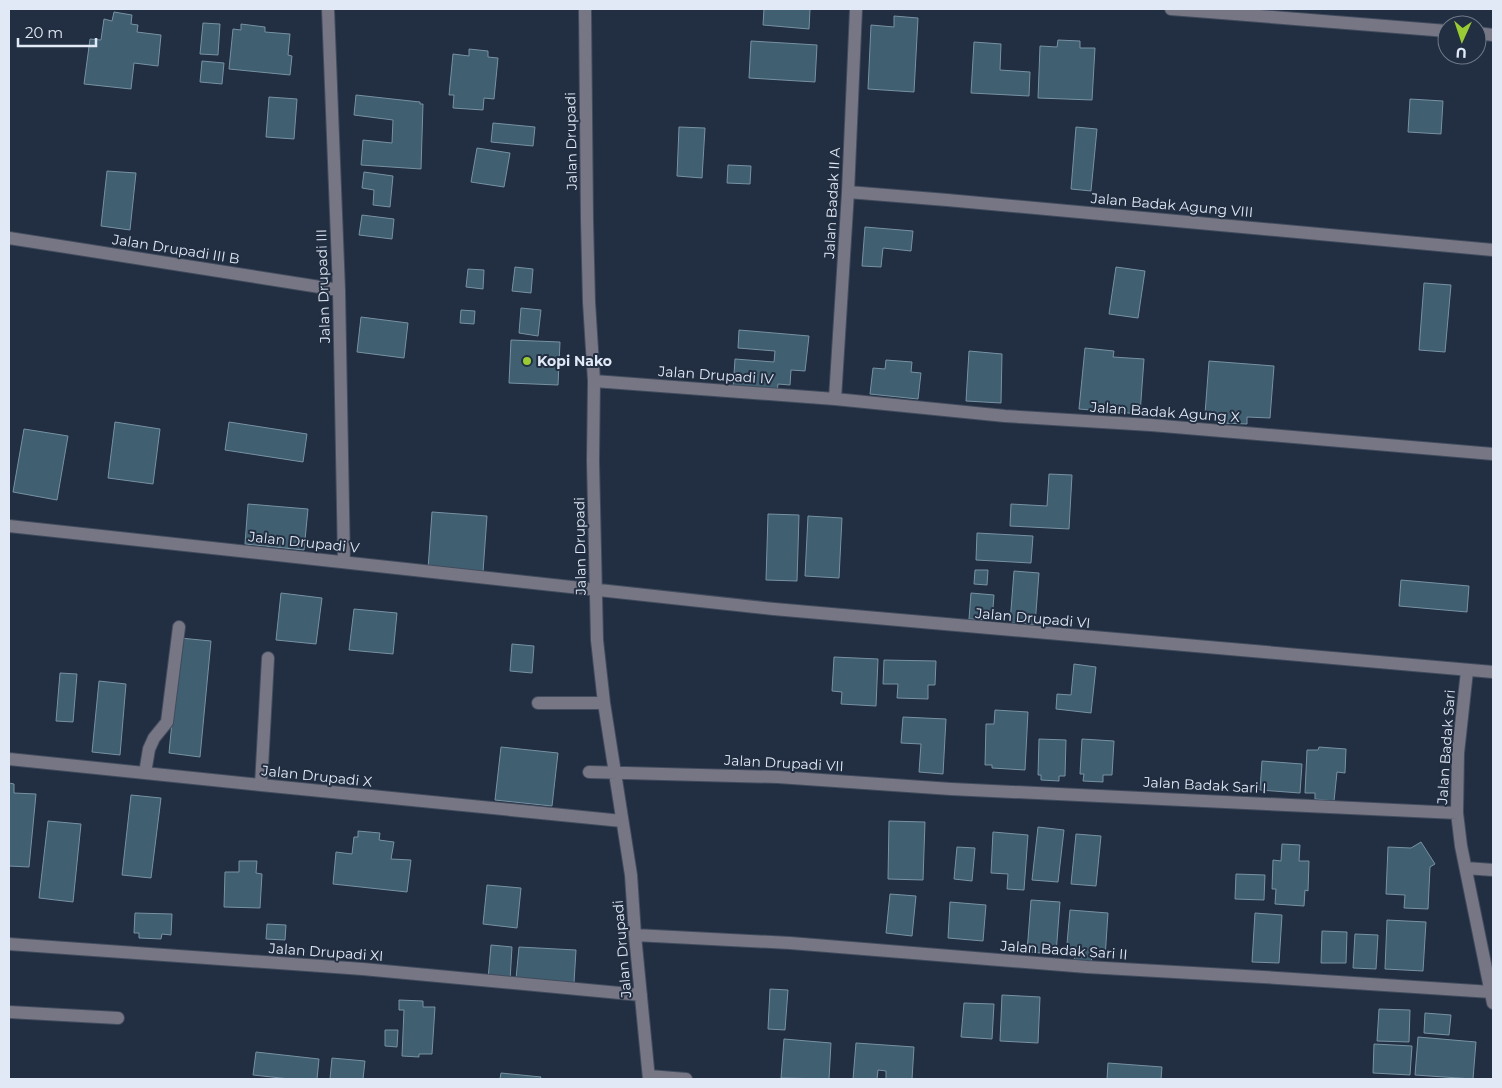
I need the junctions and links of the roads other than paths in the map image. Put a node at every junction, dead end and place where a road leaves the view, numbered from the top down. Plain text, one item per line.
1 (328, 9) edge
2 (585, 9) edge
3 (856, 9) edge
4 (1171, 9) edge
5 (1437, 30) edge
6 (848, 192) junction
7 (9, 238) edge
8 (1493, 250) edge
9 (339, 290) junction
10 (594, 381) junction
11 (835, 400) junction
12 (1493, 454) edge
13 (9, 526) edge
14 (344, 562) junction
15 (596, 590) junction
16 (179, 626) dead end
17 (268, 658) dead end
18 (1467, 671) junction
19 (1493, 672) edge
20 (538, 703) dead end
21 (604, 704) junction
22 (9, 758) edge
23 (589, 772) dead end
24 (615, 772) junction
25 (145, 773) junction
26 (261, 785) junction
27 (951, 789) joint
28 (1457, 813) junction
29 (622, 821) junction
30 (1466, 868) junction
31 (1493, 870) edge
32 (635, 936) junction
33 (9, 944) edge
34 (640, 995) junction
35 (1492, 998) edge
36 (9, 1012) edge
37 (118, 1018) dead end
38 (649, 1078) edge
39 (686, 1079) edge

1 - 9 street, Jalan Drupadi III
2 - 10 street, Jalan Drupadi
3 - 6 street, Jalan Badak II A
4 - 5 street
6 - 8 street, Jalan Badak Agung VIII
6 - 11 street, Jalan Badak II A
7 - 9 street, Jalan Drupadi III B
9 - 14 street, Jalan Drupadi III
10 - 11 street, Jalan Drupadi IV
10 - 15 street, Jalan Drupadi
11 - 12 street, Jalan Badak Agung X
13 - 14 street, Jalan Drupadi V
14 - 15 street, Jalan Drupadi V
15 - 18 street, Jalan Drupadi VI
15 - 21 street, Jalan Drupadi
16 - 25 street
17 - 26 street
18 - 19 street, Jalan Drupadi VI
18 - 28 street, Jalan Badak Sari
20 - 21 street
21 - 24 street, Jalan Drupadi
22 - 25 street, Jalan Drupadi X
23 - 24 street, Jalan Drupadi VII
24 - 27 street, Jalan Drupadi VII
24 - 29 street, Jalan Drupadi
25 - 26 street, Jalan Drupadi X
26 - 29 street, Jalan Drupadi X
27 - 28 street, Jalan Badak Sari I
28 - 30 street, Jalan Badak Sari
29 - 32 street, Jalan Drupadi
30 - 31 street
30 - 35 street, Jalan Badak Sari
32 - 34 street, Jalan Drupadi
32 - 35 street, Jalan Badak Sari II
33 - 34 street, Jalan Drupadi XI
34 - 38 street, Jalan Drupadi
36 - 37 street
38 - 39 street

